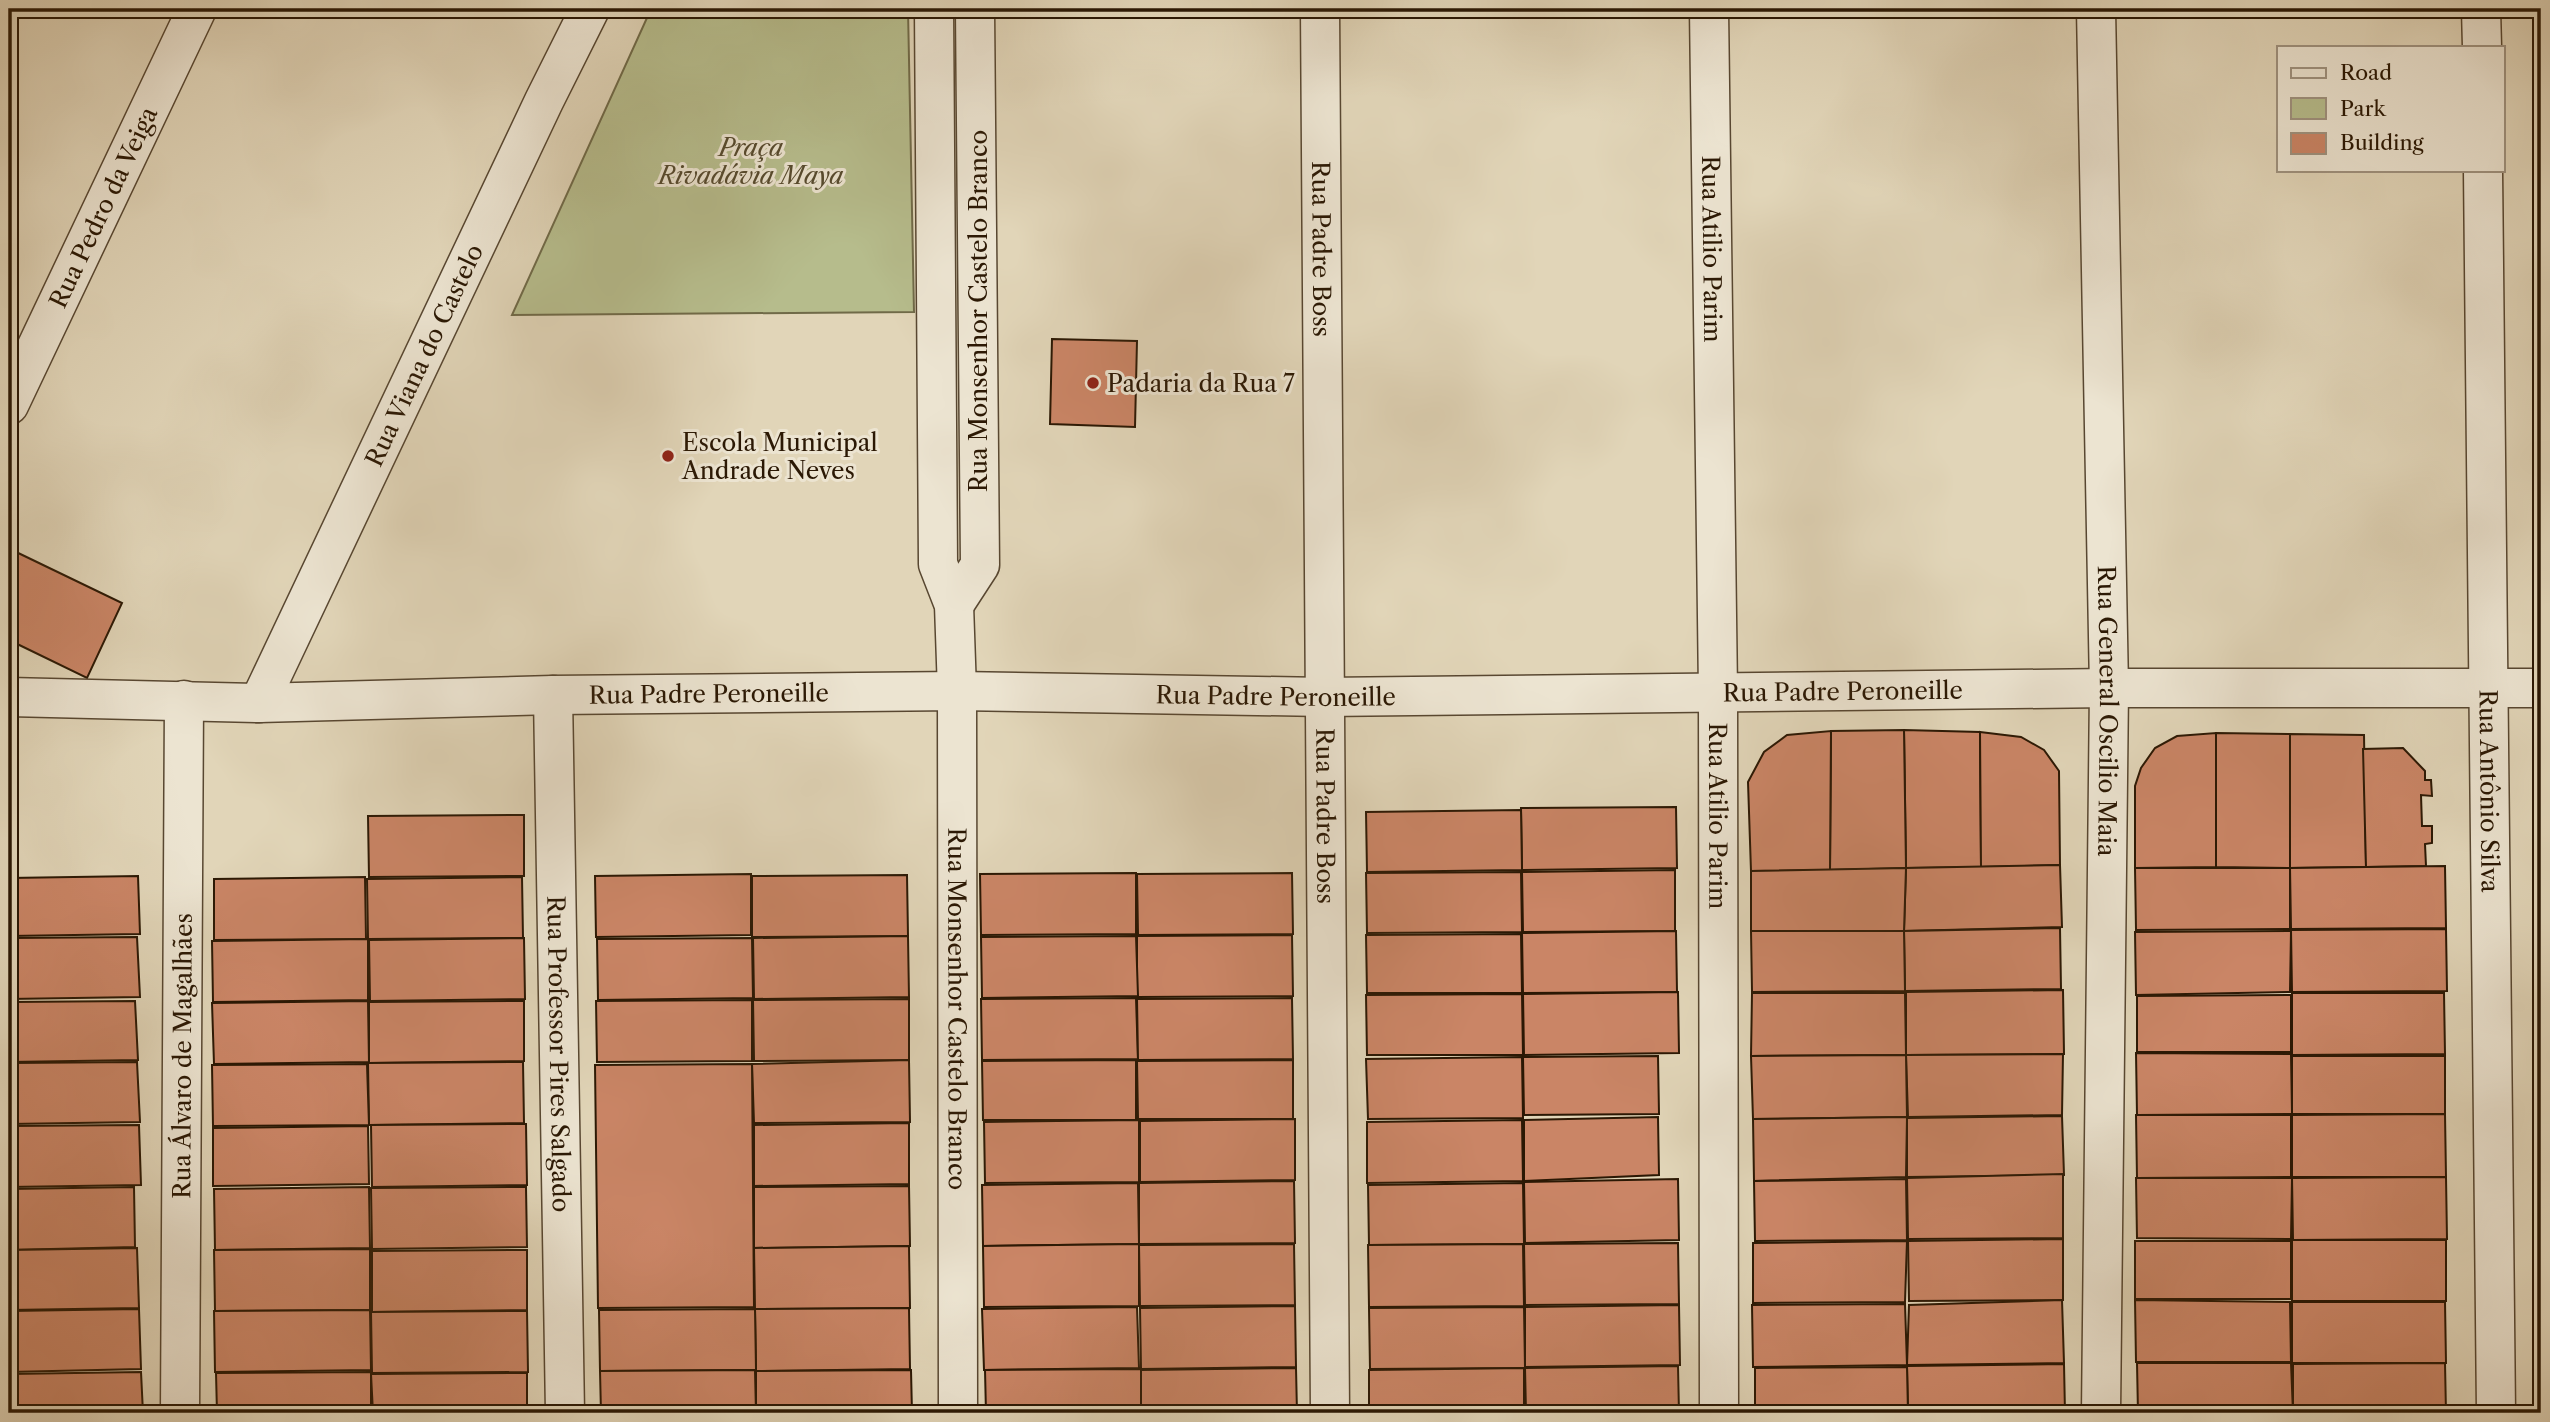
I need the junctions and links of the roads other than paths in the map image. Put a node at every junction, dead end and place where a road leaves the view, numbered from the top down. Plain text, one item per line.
1 (197, 9) edge
2 (590, 9) edge
3 (934, 9) edge
4 (975, 9) edge
5 (1320, 9) edge
6 (1709, 9) edge
7 (2096, 9) edge
8 (2482, 9) edge
9 (2482, 46) edge
10 (2483, 172) edge
11 (9, 405) edge
12 (954, 605) junction
13 (2488, 687) junction
14 (2109, 688) junction
15 (2541, 688) edge
16 (957, 691) junction
17 (1718, 692) junction
18 (553, 695) junction
19 (9, 696) edge
20 (1324, 697) junction
21 (184, 700) junction
22 (259, 703) junction
23 (180, 1413) edge
24 (565, 1413) edge
25 (958, 1413) edge
26 (1330, 1413) edge
27 (1718, 1413) edge
28 (2101, 1413) edge
29 (2496, 1413) edge

1 - 11 street, Rua Pedro da Veiga
2 - 22 street, Rua Viana do Castelo
3 - 12 street, Rua Monsenhor Castelo Branco
4 - 12 street, Rua Monsenhor Castelo Branco
5 - 20 street, Rua Padre Boss
6 - 17 street, Rua Atilio Parim
7 - 14 street, Rua General Oscilio Maia
8 - 9 street
10 - 13 street, Rua Antônio Silva
12 - 16 street, Rua Monsenhor Castelo Branco
13 - 14 street, Rua Padre Peroneille
13 - 15 street, Rua Padre Peroneille
13 - 29 street, Rua Antônio Silva
14 - 17 street, Rua Padre Peroneille
14 - 28 street, Rua General Oscilio Maia
16 - 18 street, Rua Padre Peroneille
16 - 20 street, Rua Padre Peroneille
16 - 25 street, Rua Monsenhor Castelo Branco
17 - 20 street, Rua Padre Peroneille
17 - 27 street, Rua Atilio Parim
18 - 22 street, Rua Padre Peroneille
18 - 24 street, Rua Professor Pires Salgado
19 - 21 street, Rua Padre Peroneille
20 - 26 street, Rua Padre Boss
21 - 22 street, Rua Padre Peroneille
21 - 23 street, Rua Álvaro de Magalhães

